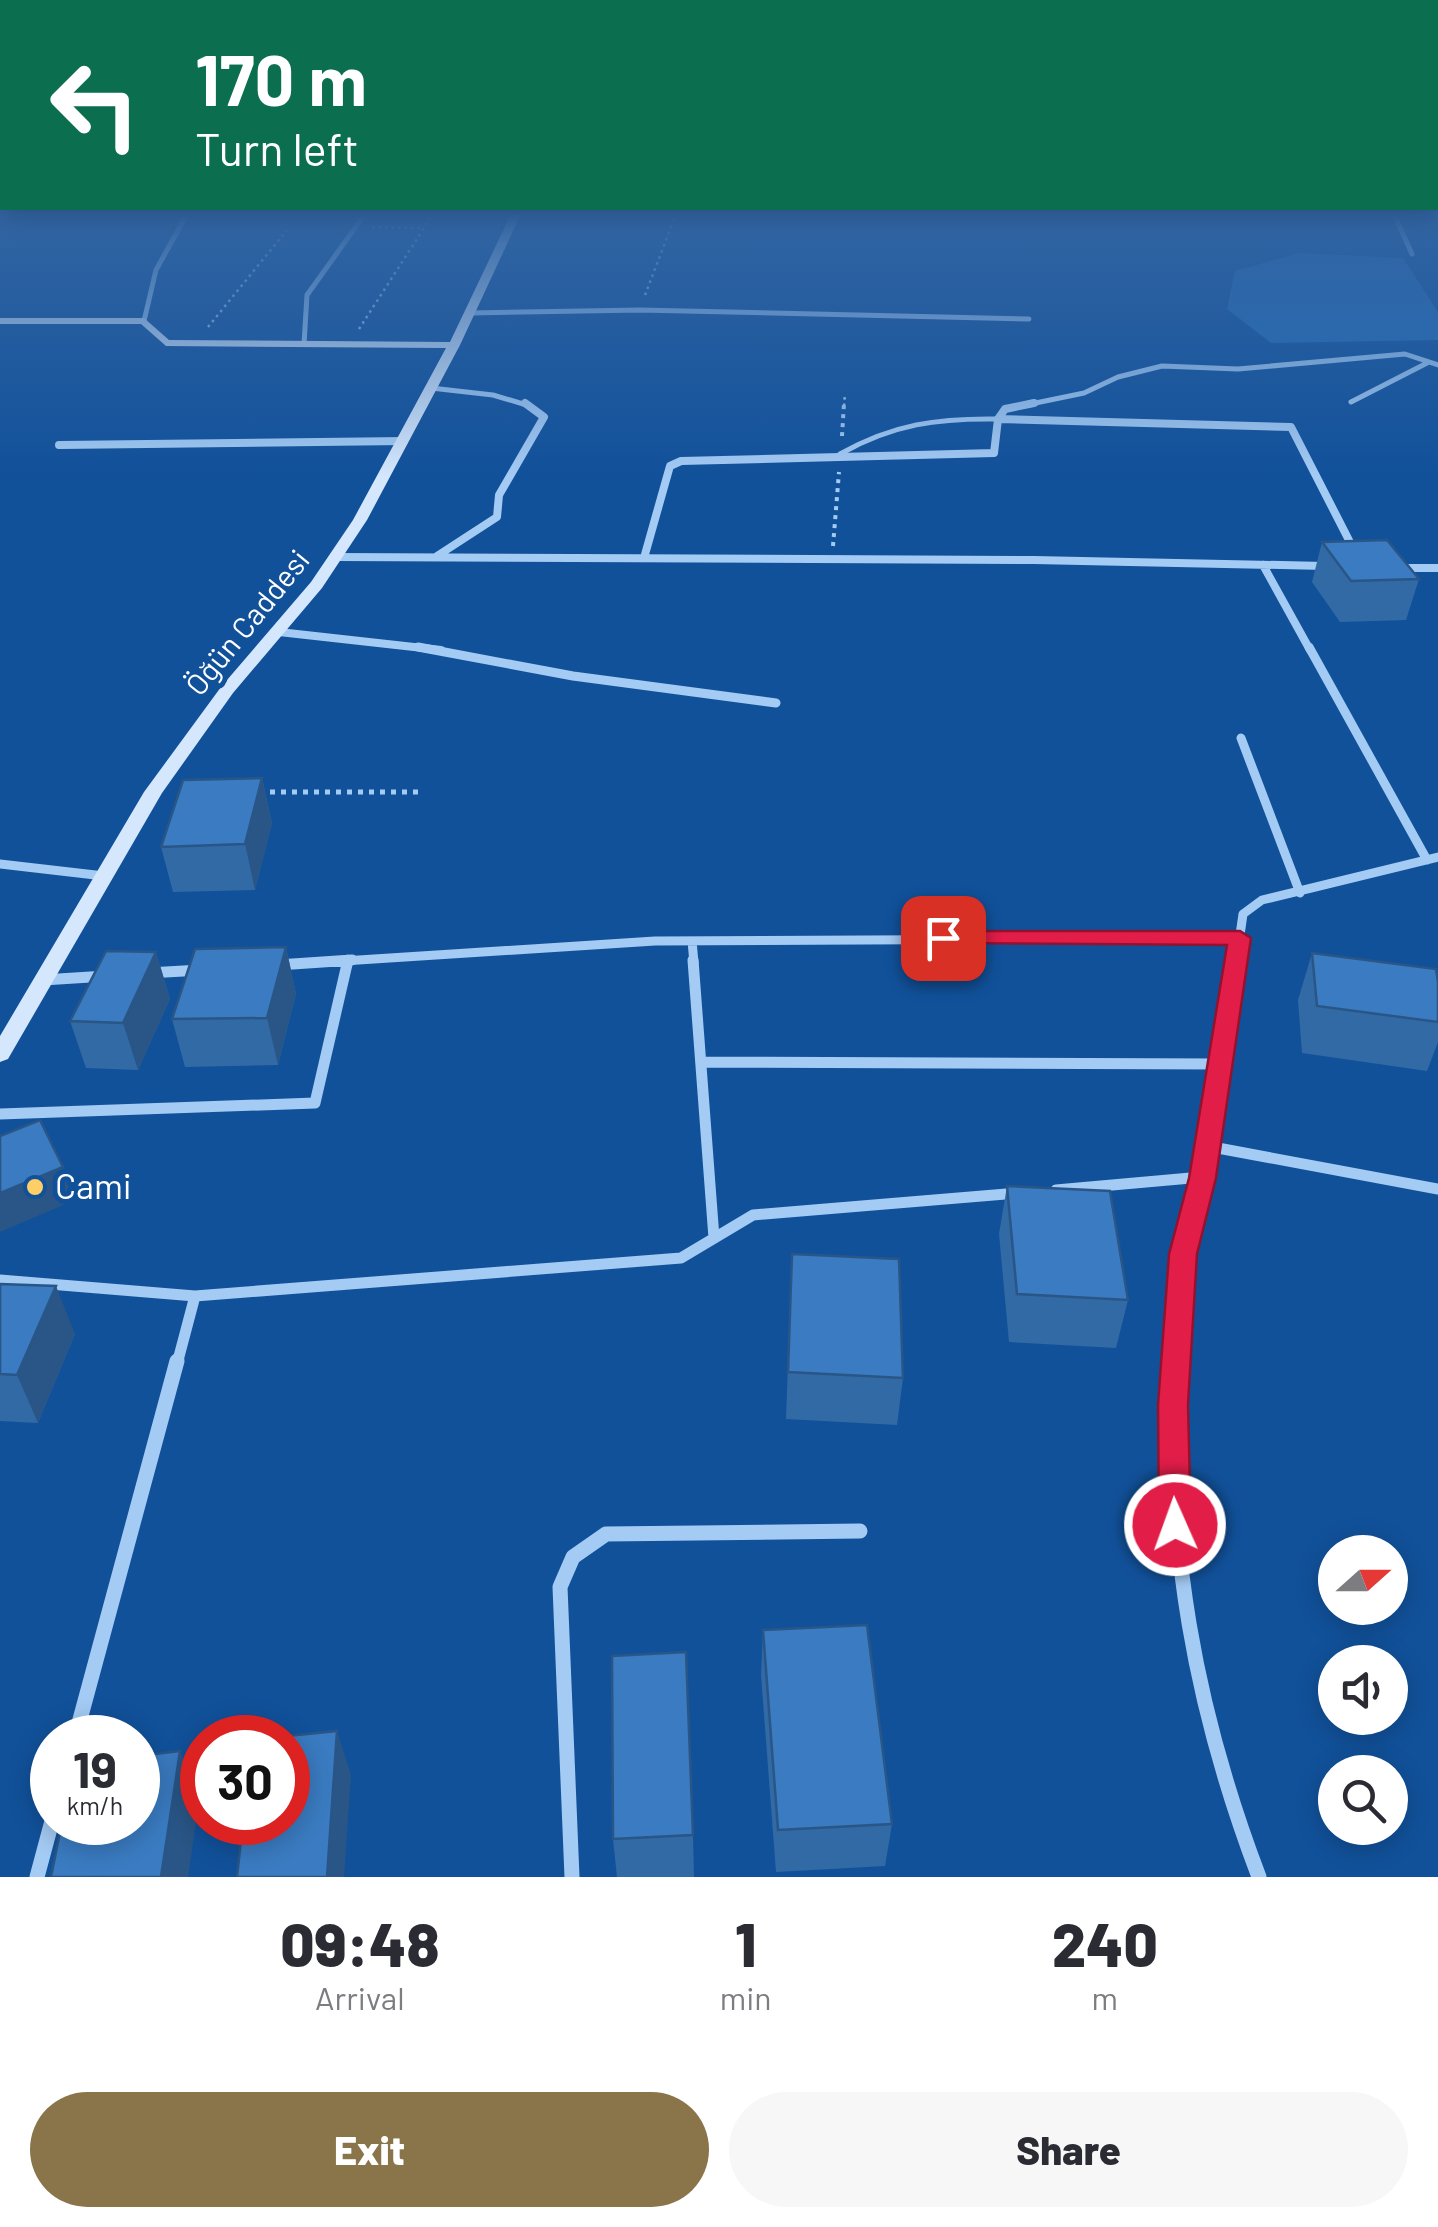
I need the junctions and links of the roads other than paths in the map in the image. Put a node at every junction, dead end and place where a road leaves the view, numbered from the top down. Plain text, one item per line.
1 (149, 302) edge
2 (307, 302) edge
3 (474, 302) edge
4 (469, 313) junction
5 (1029, 318) dead end
6 (0, 321) edge
7 (144, 321) junction
8 (304, 344) junction
9 (454, 345) junction
10 (1429, 362) junction
11 (1438, 365) edge
12 (432, 388) junction
13 (1351, 402) dead end
14 (998, 419) junction
15 (404, 441) junction
16 (59, 445) dead end
17 (840, 454) junction
18 (336, 557) junction
19 (435, 558) junction
20 (644, 558) junction
21 (1264, 565) junction
22 (1343, 566) edge
23 (1362, 567) edge
24 (1382, 567) edge
25 (1438, 568) edge
26 (279, 632) junction
27 (776, 704) dead end
28 (1241, 738) dead end
29 (1432, 859) edge
30 (0, 864) edge
31 (104, 876) junction
32 (1300, 894) junction
33 (1240, 938) junction
34 (692, 941) junction
35 (348, 960) junction
36 (272, 965) edge
37 (214, 969) edge
38 (138, 974) edge
39 (119, 975) edge
40 (42, 980) junction
41 (0, 1054) edge
42 (702, 1062) junction
43 (1220, 1064) junction
44 (0, 1114) edge
45 (1207, 1146) junction
46 (1202, 1178) junction
47 (1438, 1189) edge
48 (1046, 1190) edge
49 (1027, 1192) edge
50 (714, 1238) junction
51 (0, 1280) edge
52 (195, 1296) junction
53 (860, 1531) dead end
54 (81, 1715) edge
55 (46, 1845) edge
56 (37, 1877) edge
57 (572, 1877) edge
58 (1260, 1877) edge

1 - 7 street
2 - 8 street
3 - 4 street, Öğün Caddesi
4 - 5 street
4 - 9 street, Öğün Caddesi
6 - 7 street
7 - 8 street
8 - 9 street
9 - 12 street, Öğün Caddesi
10 - 11 street
10 - 13 street
10 - 14 street
12 - 15 street, Öğün Caddesi
12 - 19 street
14 - 17 lane
14 - 17 street
14 - 23 street
15 - 16 street
15 - 18 street, Öğün Caddesi
17 - 20 street
18 - 19 street
18 - 26 street, Öğün Caddesi
19 - 20 street
20 - 21 street
21 - 22 street
21 - 29 street
24 - 25 street
26 - 27 street
26 - 31 street, Öğün Caddesi
28 - 32 street
29 - 32 street
30 - 31 street
31 - 40 street, Öğün Caddesi
32 - 33 street
33 - 34 street
33 - 43 street
34 - 35 street
34 - 42 street
35 - 36 street
35 - 44 street
37 - 38 street
39 - 40 street
40 - 41 street, Öğün Caddesi
42 - 43 street
42 - 50 street
43 - 45 street
45 - 46 street
45 - 47 street
46 - 48 street
46 - 58 street
49 - 50 street
50 - 52 street
51 - 52 street
52 - 54 street
53 - 57 street
55 - 56 street

